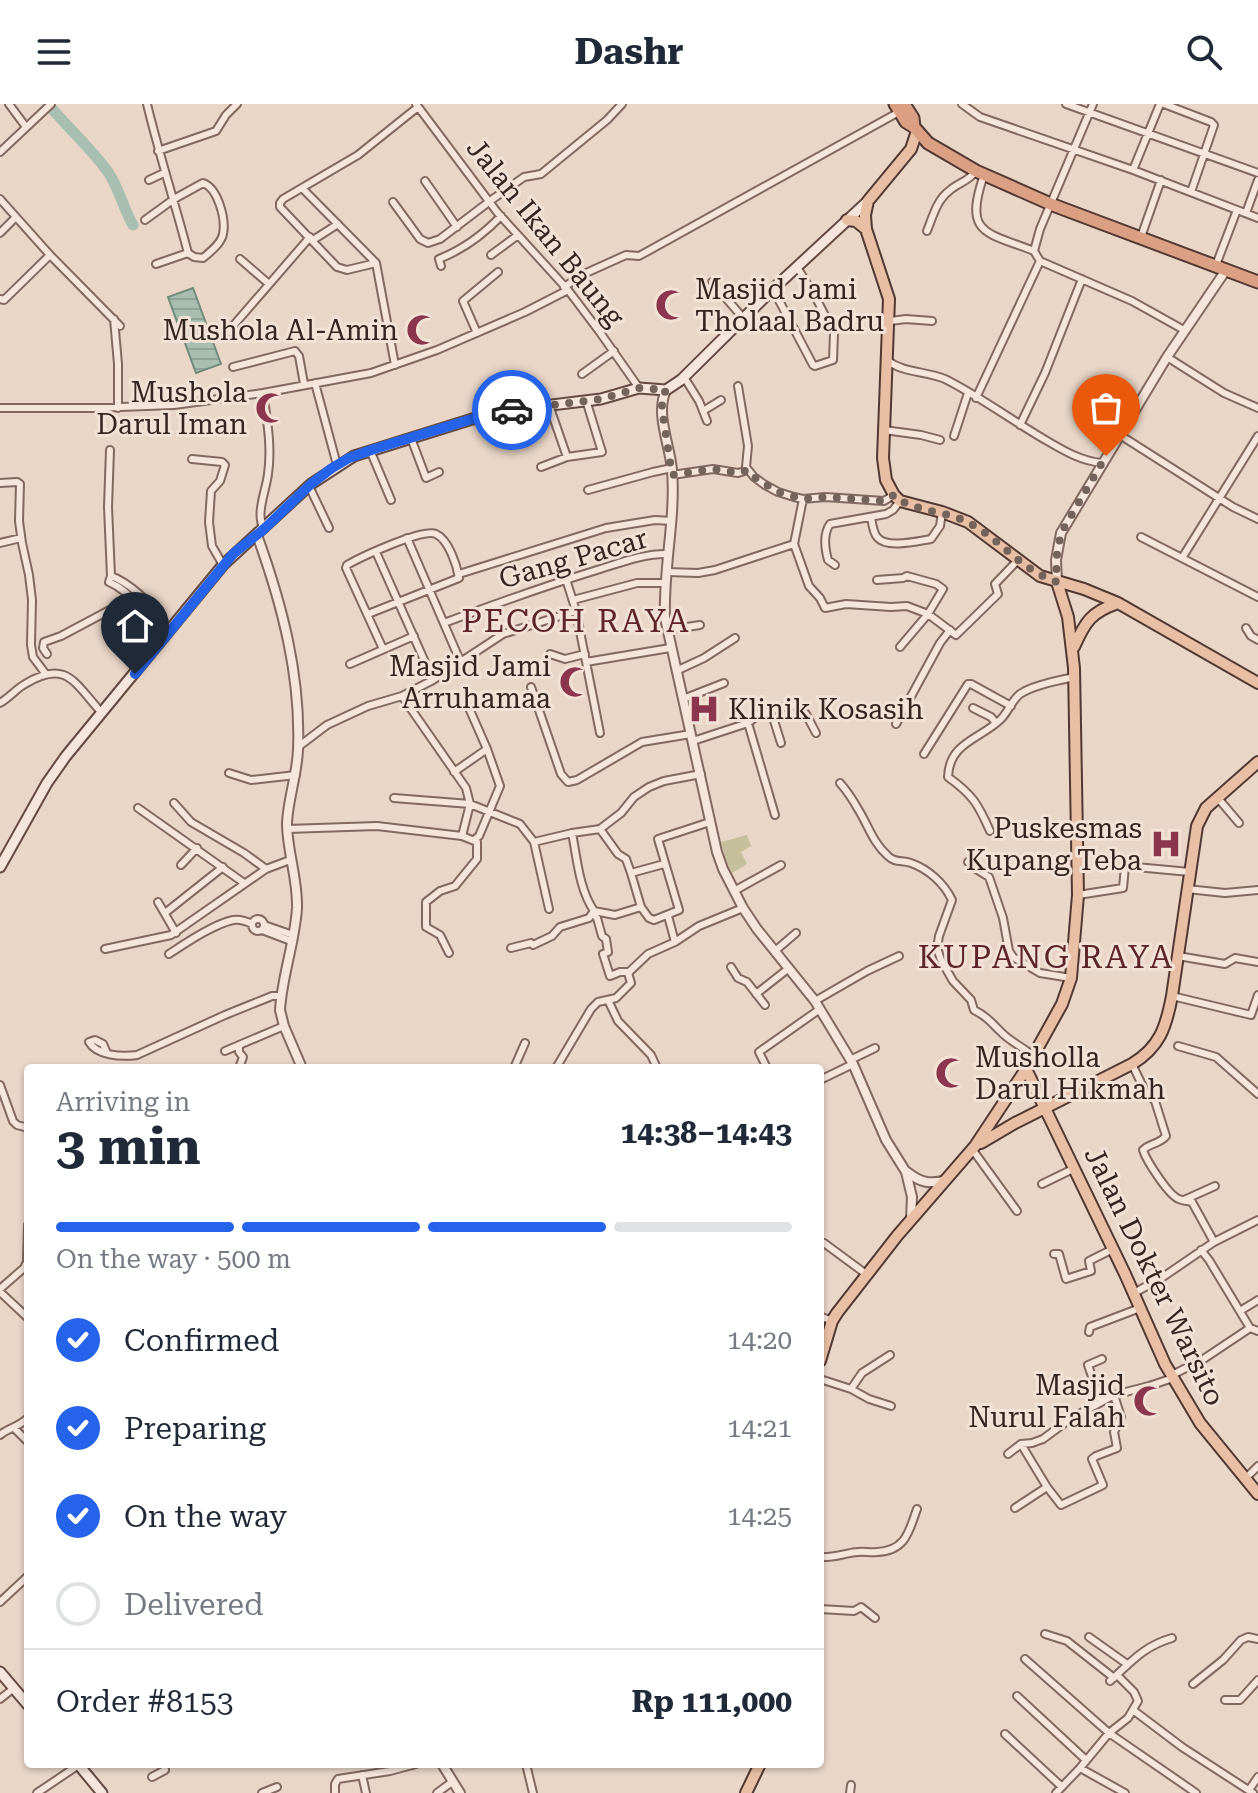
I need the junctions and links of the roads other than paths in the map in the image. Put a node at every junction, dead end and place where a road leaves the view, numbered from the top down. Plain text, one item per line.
1 (9, 104) edge
2 (147, 104) edge
3 (237, 104) edge
4 (622, 104) edge
5 (962, 104) edge
6 (1066, 104) edge
7 (1093, 104) edge
8 (1162, 104) edge
9 (50, 105) edge
10 (417, 105) edge
11 (902, 106) edge
12 (1089, 112) junction
13 (26, 127) junction
14 (915, 129) junction
15 (1147, 133) junction
16 (928, 143) junction
17 (911, 149) junction
18 (1073, 149) junction
19 (158, 151) junction
20 (0, 152) edge
21 (1204, 153) junction
22 (1133, 170) junction
23 (164, 173) junction
24 (980, 173) junction
25 (1258, 173) edge
26 (149, 180) dead end
27 (1161, 180) junction
28 (1258, 180) edge
29 (425, 181) dead end
30 (303, 189) junction
31 (1191, 192) junction
32 (0, 199) edge
33 (174, 199) junction
34 (490, 201) junction
35 (868, 201) junction
36 (393, 202) dead end
37 (1050, 203) junction
38 (1237, 210) junction
39 (1246, 213) junction
40 (501, 216) junction
41 (16, 217) junction
42 (1258, 218) edge
43 (145, 220) dead end
44 (847, 220) junction
45 (338, 224) junction
46 (457, 227) junction
47 (866, 229) junction
48 (927, 231) dead end
49 (0, 233) edge
50 (518, 235) junction
51 (1141, 237) junction
52 (311, 239) junction
53 (1034, 251) junction
54 (188, 253) junction
55 (50, 255) junction
56 (491, 255) dead end
57 (240, 259) dead end
58 (1040, 261) junction
59 (376, 263) junction
60 (156, 264) dead end
61 (441, 266) dead end
62 (797, 267) junction
63 (1221, 268) junction
64 (498, 272) dead end
65 (1082, 279) junction
66 (712, 282) dead end
67 (1258, 282) edge
68 (269, 284) junction
69 (823, 288) dead end
70 (566, 289) junction
71 (773, 289) junction
72 (814, 295) junction
73 (0, 299) edge
74 (114, 319) junction
75 (744, 319) junction
76 (890, 321) junction
77 (932, 321) dead end
78 (120, 326) dead end
79 (1184, 330) junction
80 (227, 333) dead end
81 (477, 333) junction
82 (614, 351) junction
83 (1167, 357) junction
84 (888, 361) junction
85 (395, 365) junction
86 (233, 367) dead end
87 (582, 374) dead end
88 (684, 377) junction
89 (525, 379) dead end
90 (315, 383) junction
91 (304, 384) junction
92 (738, 386) dead end
93 (639, 388) junction
94 (666, 390) junction
95 (263, 393) junction
96 (968, 393) junction
97 (976, 398) junction
98 (586, 400) junction
99 (721, 400) dead end
100 (549, 405) junction
101 (535, 407) junction
102 (0, 408) edge
103 (118, 408) junction
104 (1258, 408) edge
105 (703, 411) junction
106 (707, 421) dead end
107 (1020, 425) junction
108 (884, 430) junction
109 (1120, 435) junction
110 (954, 436) dead end
111 (1258, 436) edge
112 (411, 438) junction
113 (940, 440) dead end
114 (110, 450) dead end
115 (370, 450) junction
116 (567, 457) junction
117 (192, 459) dead end
118 (1102, 463) junction
119 (337, 465) junction
120 (541, 467) dead end
121 (439, 472) dead end
122 (672, 472) junction
123 (750, 474) junction
124 (0, 483) edge
125 (309, 486) junction
126 (588, 490) dead end
127 (897, 498) junction
128 (803, 499) junction
129 (1220, 499) junction
130 (391, 500) dead end
131 (942, 512) junction
132 (871, 517) junction
133 (1258, 519) edge
134 (672, 521) junction
135 (329, 528) dead end
136 (261, 532) junction
137 (1141, 537) dead end
138 (21, 538) junction
139 (407, 538) junction
140 (0, 543) edge
141 (794, 544) junction
142 (376, 552) junction
143 (669, 554) junction
144 (1182, 558) junction
145 (1018, 560) junction
146 (223, 565) junction
147 (835, 565) dead end
148 (667, 572) junction
149 (459, 574) junction
150 (566, 579) junction
151 (877, 580) dead end
152 (1057, 582) junction
153 (665, 583) junction
154 (430, 589) junction
155 (135, 596) junction
156 (1258, 597) edge
157 (573, 600) junction
158 (398, 602) junction
159 (1118, 603) junction
160 (576, 611) junction
161 (368, 614) junction
162 (928, 614) junction
163 (444, 623) junction
164 (700, 625) dead end
165 (1246, 628) dead end
166 (171, 630) junction
167 (667, 630) junction
168 (953, 633) junction
169 (414, 636) junction
170 (735, 638) dead end
171 (1258, 640) edge
172 (900, 647) dead end
173 (670, 648) junction
174 (383, 649) junction
175 (1073, 649) junction
176 (47, 654) dead end
177 (550, 654) dead end
178 (585, 658) junction
179 (461, 663) junction
180 (350, 664) dead end
181 (676, 671) junction
182 (45, 673) junction
183 (1075, 677) junction
184 (433, 680) junction
185 (724, 683) dead end
186 (1258, 683) edge
187 (531, 687) dead end
188 (402, 696) junction
189 (683, 699) junction
190 (0, 703) edge
191 (1011, 706) junction
192 (469, 708) dead end
193 (973, 708) dead end
194 (771, 711) junction
195 (102, 713) junction
196 (748, 723) junction
197 (996, 723) junction
198 (896, 724) dead end
199 (600, 733) dead end
200 (816, 733) dead end
201 (692, 737) junction
202 (781, 743) dead end
203 (298, 747) junction
204 (487, 749) junction
205 (924, 754) dead end
206 (1257, 764) edge
207 (454, 772) junction
208 (229, 773) dead end
209 (701, 774) junction
210 (296, 775) junction
211 (840, 783) dead end
212 (1217, 797) junction
213 (394, 798) dead end
214 (174, 803) dead end
215 (470, 804) junction
216 (138, 808) dead end
217 (490, 812) junction
218 (775, 815) dead end
219 (710, 822) junction
220 (1239, 823) dead end
221 (287, 829) junction
222 (600, 829) junction
223 (990, 831) dead end
224 (572, 833) junction
225 (462, 836) junction
226 (474, 840) junction
227 (534, 842) junction
228 (197, 848) junction
229 (290, 860) junction
230 (968, 862) dead end
231 (664, 864) junction
232 (181, 865) dead end
233 (781, 865) dead end
234 (0, 867) edge
235 (223, 867) junction
236 (266, 869) junction
237 (1190, 872) junction
238 (631, 873) junction
239 (244, 883) junction
240 (1187, 889) junction
241 (1258, 890) edge
242 (734, 891) junction
243 (1078, 895) junction
244 (158, 902) dead end
245 (641, 907) junction
246 (743, 908) junction
247 (549, 909) dead end
248 (165, 913) junction
249 (594, 913) junction
250 (668, 916) junction
251 (176, 933) junction
252 (796, 933) dead end
253 (292, 938) junction
254 (675, 942) junction
255 (511, 948) dead end
256 (105, 949) dead end
257 (775, 951) junction
258 (449, 953) dead end
259 (169, 954) dead end
260 (899, 956) dead end
261 (1178, 956) junction
262 (1258, 962) edge
263 (731, 967) dead end
264 (789, 968) junction
265 (628, 972) junction
266 (1071, 978) junction
267 (756, 994) junction
268 (1258, 995) edge
269 (282, 996) junction
270 (1172, 996) junction
271 (608, 1000) junction
272 (765, 1005) dead end
273 (818, 1005) junction
274 (284, 1026) junction
275 (525, 1043) dead end
276 (239, 1045) junction
277 (1178, 1046) dead end
278 (875, 1048) dead end
279 (225, 1051) dead end
280 (107, 1053) dead end
281 (1033, 1056) junction
282 (852, 1062) junction
283 (240, 1064) edge
284 (300, 1064) edge
285 (516, 1064) edge
286 (558, 1064) edge
287 (655, 1064) edge
288 (765, 1064) edge
289 (1132, 1064) junction
290 (1026, 1069) junction
291 (824, 1078) edge
292 (0, 1085) edge
293 (1258, 1094) edge
294 (1045, 1108) junction
295 (997, 1113) junction
296 (1015, 1123) junction
297 (24, 1127) edge
298 (974, 1148) junction
299 (1075, 1168) junction
300 (906, 1172) junction
301 (946, 1180) junction
302 (1042, 1184) dead end
303 (1215, 1186) dead end
304 (1184, 1200) junction
305 (1017, 1211) dead end
306 (911, 1219) junction
307 (1258, 1220) edge
308 (1214, 1242) junction
309 (824, 1243) dead end
310 (1113, 1249) junction
311 (1201, 1250) junction
312 (1054, 1254) dead end
313 (24, 1268) edge
314 (866, 1274) junction
315 (0, 1290) edge
316 (1134, 1294) junction
317 (1258, 1300) edge
318 (1140, 1308) junction
319 (1240, 1311) junction
320 (24, 1314) edge
321 (824, 1318) edge
322 (832, 1321) junction
323 (1250, 1328) junction
324 (1258, 1331) edge
325 (1089, 1332) dead end
326 (824, 1348) edge
327 (890, 1355) dead end
328 (1102, 1359) dead end
329 (1173, 1376) junction
330 (824, 1380) edge
331 (851, 1389) junction
332 (1114, 1395) junction
333 (1101, 1402) junction
334 (891, 1406) dead end
335 (24, 1421) edge
336 (15, 1429) junction
337 (0, 1435) edge
338 (24, 1438) edge
339 (1021, 1444) junction
340 (1008, 1454) dead end
341 (1258, 1466) edge
342 (1245, 1479) junction
343 (1047, 1487) junction
344 (1258, 1494) edge
345 (1015, 1508) dead end
346 (917, 1509) dead end
347 (824, 1557) edge
348 (24, 1581) edge
349 (0, 1602) edge
350 (824, 1609) edge
351 (875, 1618) dead end
352 (1045, 1634) dead end
353 (1089, 1637) dead end
354 (1172, 1638) dead end
355 (1258, 1639) edge
356 (1025, 1659) dead end
357 (1127, 1664) junction
358 (0, 1672) edge
359 (1114, 1678) junction
360 (1258, 1680) edge
361 (1193, 1684) dead end
362 (14, 1688) junction
363 (1017, 1696) dead end
364 (0, 1699) edge
365 (24, 1700) edge
366 (1225, 1700) dead end
367 (1133, 1710) junction
368 (1109, 1733) junction
369 (1005, 1734) dead end
370 (1086, 1760) junction
371 (73, 1768) edge
372 (82, 1768) edge
373 (164, 1768) edge
374 (401, 1768) edge
375 (444, 1768) edge
376 (527, 1768) edge
377 (758, 1768) edge
378 (1080, 1768) junction
379 (362, 1775) junction
380 (152, 1777) dead end
381 (1258, 1777) edge
382 (452, 1782) junction
383 (851, 1785) dead end
384 (277, 1787) dead end
385 (1059, 1790) edge
386 (1251, 1792) edge
387 (37, 1793) edge
388 (102, 1793) edge
389 (262, 1793) edge
390 (335, 1793) edge
391 (366, 1793) edge
392 (437, 1793) edge
393 (460, 1793) edge
394 (533, 1793) edge
395 (746, 1793) edge
396 (850, 1793) edge
397 (1125, 1793) edge
398 (1196, 1793) edge

1 - 13 street
2 - 19 street
3 - 19 street
4 - 34 street
5 - 18 street
6 - 12 street
7 - 12 street
8 - 15 street
8 - 21 street
9 - 13 street
10 - 30 street
10 - 34 street, Jalan Ikan Baung
11 - 14 highway
11 - 70 street
12 - 15 street
12 - 18 street
13 - 20 street
14 - 16 highway
14 - 17 main road
15 - 21 street
15 - 22 street
16 - 17 main road
16 - 24 highway
17 - 35 main road
18 - 22 street
18 - 37 street
19 - 23 street
21 - 25 street
21 - 31 street
22 - 27 street
23 - 26 street
23 - 33 street
24 - 37 highway
24 - 48 street
24 - 53 street
27 - 31 street
27 - 51 street
28 - 39 street
29 - 46 street
30 - 45 street
30 - 52 street
31 - 38 street
32 - 41 street
33 - 43 street
33 - 54 street
33 - 54 street
34 - 40 street, Jalan Ikan Baung
34 - 46 street
35 - 44 main road
35 - 47 main road
36 - 46 street
37 - 51 highway
37 - 53 street
38 - 39 street
38 - 63 street
39 - 42 street
40 - 50 street, Jalan Ikan Baung
40 - 61 street
41 - 49 street
41 - 55 street
44 - 47 main road
44 - 62 main road
45 - 52 street
45 - 59 street
47 - 76 main road
50 - 56 street
50 - 70 street, Jalan Ikan Baung
51 - 63 highway
52 - 59 street
52 - 68 street
53 - 58 street
54 - 60 street
55 - 73 street
55 - 74 street
57 - 68 street
58 - 65 street
58 - 97 street
59 - 85 street
62 - 71 main road
62 - 72 street
63 - 67 highway
63 - 79 street
64 - 81 street
65 - 79 street
65 - 107 street
66 - 75 street
68 - 80 street
69 - 72 street
70 - 81 street
70 - 82 street, Jalan Ikan Baung
71 - 72 street
71 - 75 main road
74 - 78 street
74 - 103 street
75 - 88 main road
76 - 77 street
76 - 84 main road
79 - 83 street
81 - 85 street
82 - 87 street
82 - 93 street, Jalan Ikan Baung
83 - 104 street
83 - 109 street
84 - 96 street
84 - 108 main road
85 - 90 street
86 - 91 street
88 - 94 main road
88 - 105 street
89 - 101 street
90 - 91 street
90 - 119 street
91 - 95 street
92 - 123 street
93 - 94 main road
93 - 98 main road
94 - 122 street
95 - 103 street
95 - 136 street
96 - 97 street
96 - 110 street
97 - 107 street
98 - 100 main road
98 - 116 street
99 - 105 street
100 - 101 main road
100 - 116 street
101 - 112 main road
102 - 103 street
105 - 106 street
107 - 118 street
108 - 113 street
108 - 127 main road
109 - 118 street
109 - 129 street
111 - 129 street
112 - 115 main road
112 - 121 street
114 - 155 street
115 - 119 main road
115 - 130 street
116 - 120 street
117 - 146 street
118 - 152 street
119 - 125 main road
122 - 123 street
122 - 126 street
122 - 134 street
123 - 128 street
124 - 138 street
125 - 135 street
125 - 136 main road
127 - 128 street
127 - 131 main road
127 - 132 street
128 - 141 street
129 - 133 street
129 - 144 street
131 - 132 street
131 - 145 main road
132 - 147 street
134 - 143 street
134 - 149 street
136 - 146 main road
136 - 203 street
137 - 144 street
138 - 140 street
138 - 182 street
139 - 142 street
139 - 149 street
139 - 154 street
141 - 148 street
141 - 162 street
142 - 158 street
142 - 161 street
143 - 148 street
143 - 150 street, Gang Pacar
144 - 156 street
145 - 152 main road
145 - 168 street
146 - 166 main road
148 - 153 street
149 - 154 street
150 - 157 street
150 - 163 street, Gang Pacar
151 - 162 street
152 - 159 main road
152 - 175 main road
153 - 157 street
153 - 167 street
154 - 158 street
154 - 163 street
155 - 166 street
155 - 176 street
157 - 160 street
158 - 161 street
158 - 169 street
159 - 175 main road
159 - 186 main road
160 - 178 street
160 - 179 street
161 - 174 street
162 - 168 street
162 - 172 street
163 - 179 street
164 - 167 street
165 - 171 street
166 - 195 main road
167 - 173 street
168 - 198 street
169 - 174 street
169 - 184 street
170 - 181 street
173 - 178 street
173 - 181 street
174 - 180 street
175 - 183 main road
177 - 178 street
178 - 199 street
179 - 184 street
181 - 189 street
182 - 190 street
182 - 195 street
183 - 191 street
183 - 243 main road
184 - 188 street
185 - 189 street
187 - 201 street
188 - 203 street
188 - 207 street
189 - 201 street
191 - 197 street
191 - 205 street
192 - 204 street
193 - 197 street
194 - 196 street
194 - 200 street
194 - 202 street
195 - 234 main road
196 - 201 street
196 - 218 street
197 - 223 street
201 - 209 street
203 - 210 street
204 - 207 street
204 - 217 street
206 - 212 main road
207 - 215 street
208 - 210 street
209 - 219 street
209 - 222 street
210 - 221 street
211 - 281 street
212 - 220 street
212 - 237 main road
213 - 215 street
214 - 236 street
215 - 217 street
215 - 225 street
216 - 228 street
217 - 226 street
217 - 227 street
219 - 231 street
219 - 242 street
221 - 225 street
221 - 229 street
222 - 224 street
222 - 238 street
224 - 227 street
224 - 249 street
225 - 226 street
226 - 258 street
227 - 247 street
228 - 232 street
228 - 235 street
229 - 236 street
229 - 253 street
230 - 266 street
231 - 238 street
231 - 250 street
233 - 242 street
235 - 239 street
235 - 248 street
236 - 239 street
237 - 240 main road
237 - 243 street
238 - 245 street
239 - 251 street
240 - 241 street
240 - 261 main road
242 - 246 street
243 - 266 main road
244 - 248 street
245 - 249 street
245 - 250 street
246 - 254 street
246 - 257 street
248 - 251 street
249 - 255 street
249 - 265 street
250 - 254 street
251 - 256 street
252 - 257 street
253 - 259 street
253 - 269 street
254 - 265 street
257 - 264 street
260 - 273 street
261 - 262 street
261 - 270 main road
263 - 267 street
264 - 267 street
264 - 273 street
265 - 271 street
266 - 281 main road
267 - 272 street
268 - 270 street
269 - 274 street
269 - 280 street
270 - 289 main road
271 - 286 street
271 - 287 street
273 - 282 street
273 - 288 street
274 - 276 street
274 - 284 street
275 - 285 street
276 - 279 street
276 - 283 street
277 - 293 street
278 - 282 street
281 - 290 main road
282 - 291 street
282 - 300 street
289 - 294 main road
289 - 304 street
290 - 294 main road, Jalan Dokter Warsito
290 - 295 main road
292 - 297 street
294 - 296 main road
294 - 299 main road, Jalan Dokter Warsito
295 - 296 main road
295 - 298 main road
296 - 298 main road
298 - 301 main road
298 - 305 street
299 - 302 street
299 - 310 main road, Jalan Dokter Warsito
300 - 301 street
300 - 306 street
301 - 306 main road
303 - 304 street
304 - 308 street
306 - 314 main road
307 - 308 street
308 - 311 street
309 - 314 street
310 - 312 street
310 - 316 main road, Jalan Dokter Warsito
311 - 316 street
311 - 319 street
313 - 315 street
314 - 322 main road
315 - 320 street
316 - 318 main road, Jalan Dokter Warsito
317 - 319 street
318 - 325 street
318 - 329 main road, Jalan Dokter Warsito
319 - 323 street
321 - 322 street
322 - 326 main road
323 - 324 street
323 - 329 street
327 - 331 street
328 - 333 street
329 - 332 street
329 - 342 main road, Jalan Dokter Warsito
330 - 331 street
331 - 334 street
332 - 333 street
332 - 343 street
333 - 339 street
335 - 336 street
336 - 337 street
336 - 338 street
339 - 340 street
339 - 343 street
341 - 342 street
342 - 344 main road, Jalan Dokter Warsito
343 - 345 street
346 - 347 street
348 - 349 street
350 - 351 street
352 - 359 street
353 - 357 street
354 - 357 street
355 - 361 street
356 - 368 street
357 - 359 street
358 - 362 main road
359 - 367 street
360 - 366 street
362 - 364 street
362 - 365 main road
363 - 370 street
367 - 368 street
367 - 386 street
368 - 370 street
368 - 398 street
369 - 385 street
370 - 378 street
371 - 387 street
372 - 388 main road
373 - 380 street
374 - 379 street
375 - 382 street
376 - 394 street
377 - 395 main road
378 - 385 street
378 - 397 street
379 - 390 street
379 - 391 street
381 - 386 street
382 - 392 street
382 - 393 street
383 - 396 street
384 - 389 street

